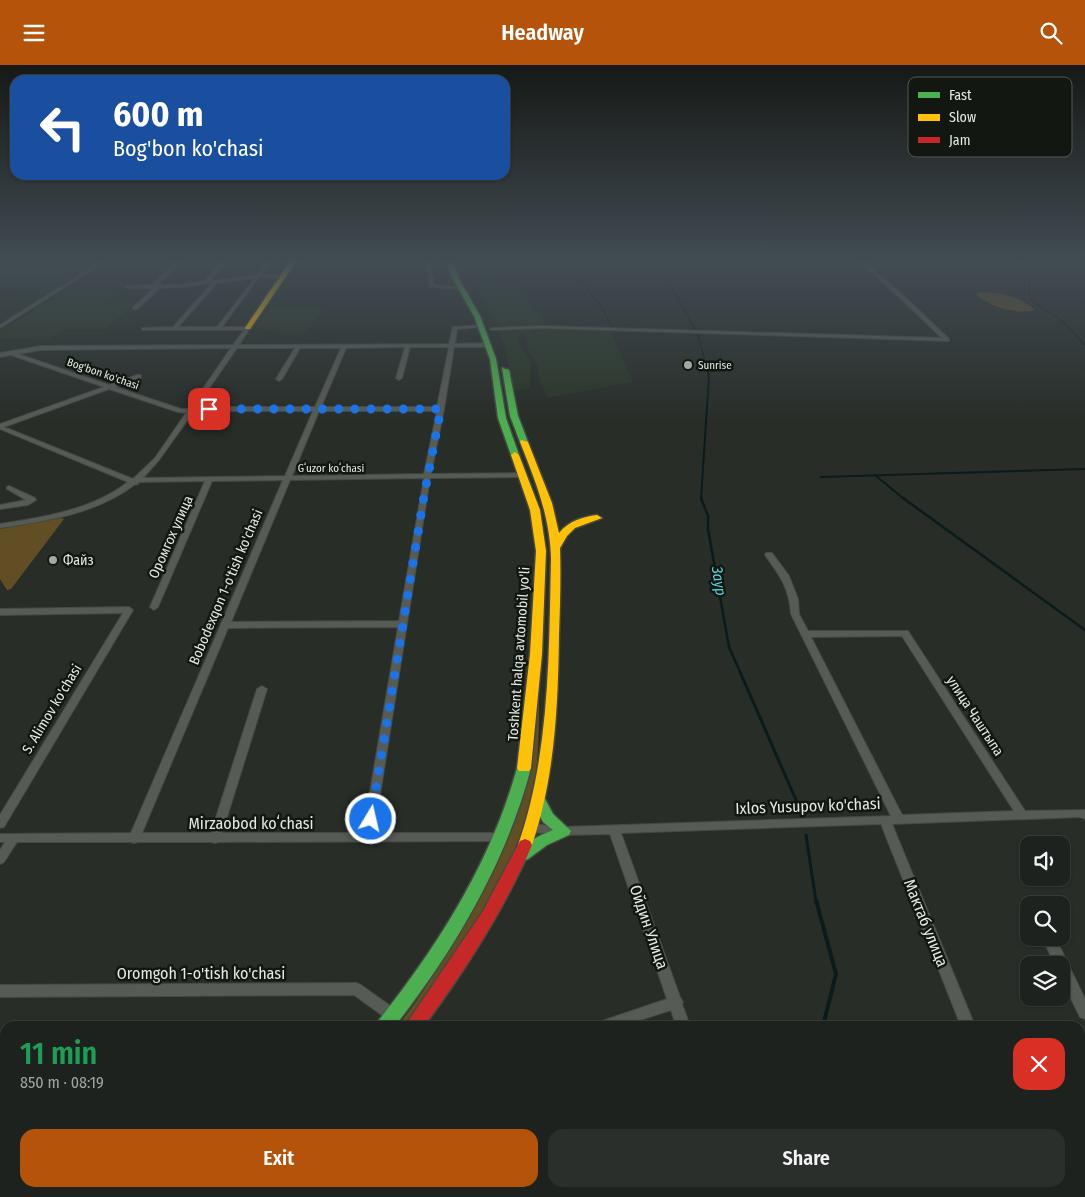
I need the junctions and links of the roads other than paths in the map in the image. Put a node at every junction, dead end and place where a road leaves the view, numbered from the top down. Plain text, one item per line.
1 (18, 316) edge
2 (185, 316) edge
3 (229, 316) edge
4 (256, 316) edge
5 (481, 316) edge
6 (921, 316) edge
7 (0, 327) edge
8 (487, 327) junction
9 (248, 328) junction
10 (144, 329) dead end
11 (174, 329) junction
12 (219, 329) junction
13 (947, 340) joint
14 (488, 345) junction
15 (344, 346) junction
16 (408, 346) junction
17 (452, 346) junction
18 (234, 347) junction
19 (298, 347) junction
20 (9, 352) junction
21 (0, 355) edge
22 (139, 376) dead end
23 (398, 378) dead end
24 (279, 379) dead end
25 (502, 381) junction
26 (109, 387) junction
27 (316, 409) junction
28 (441, 409) junction
29 (191, 410) junction
30 (0, 427) edge
31 (523, 475) junction
32 (427, 477) junction
33 (210, 478) junction
34 (287, 478) junction
35 (138, 481) junction
36 (9, 488) dead end
37 (0, 507) edge
38 (597, 517) dead end
39 (0, 526) edge
40 (556, 547) junction
41 (769, 555) dead end
42 (154, 607) dead end
43 (0, 612) edge
44 (402, 624) junction
45 (225, 625) junction
46 (805, 635) junction
47 (536, 654) junction
48 (553, 654) junction
49 (262, 689) dead end
50 (539, 801) junction
51 (1022, 815) junction
52 (1085, 815) edge
53 (898, 819) junction
54 (885, 820) junction
55 (0, 824) edge
56 (532, 828) junction
57 (614, 829) junction
58 (564, 831) junction
59 (502, 837) junction
60 (0, 838) edge
61 (368, 838) junction
62 (134, 839) junction
63 (215, 839) junction
64 (13, 840) junction
65 (522, 857) junction
66 (0, 859) edge
67 (1052, 946) edge
68 (0, 991) edge
69 (676, 1002) junction
70 (1085, 1013) edge
71 (394, 1015) junction
72 (389, 1021) edge
73 (418, 1021) edge
74 (619, 1021) edge
75 (682, 1021) edge
76 (966, 1021) edge

1 - 7 street
2 - 11 street
3 - 12 street
4 - 9 main road
5 - 8 main road, Toshkent halqa avtomobil yo'li
6 - 13 street
8 - 13 street
8 - 14 main road, Toshkent halqa avtomobil yo'li
8 - 17 street
8 - 25 main road, Toshkent halqa avtomobil yo'li
9 - 12 street
9 - 18 street
10 - 11 street
11 - 12 street
14 - 17 street
14 - 25 main road, Toshkent halqa avtomobil yo'li
15 - 16 street
15 - 19 street
15 - 27 street, Bobodexqon 1-o'tish ko'chasi
16 - 17 street
16 - 23 street
17 - 28 street
18 - 19 street
18 - 20 street
18 - 29 street
19 - 24 street
20 - 21 street
20 - 26 street, Bog'bon ko'chasi
22 - 26 street
25 - 31 main road, Toshkent halqa avtomobil yo'li
25 - 40 main road, Toshkent halqa avtomobil yo'li
26 - 29 street, Bog'bon ko'chasi
26 - 30 street
27 - 28 street, Bog'bon ko'chasi
27 - 29 street, Bog'bon ko'chasi
27 - 34 street, Bobodexqon 1-o'tish ko'chasi
28 - 32 street
29 - 35 street
30 - 35 street, Gʻuzor koʻchasi
31 - 32 street, Gʻuzor koʻchasi
31 - 47 main road, Toshkent halqa avtomobil yo'li
32 - 34 street, Gʻuzor koʻchasi
32 - 44 street
33 - 34 street, Gʻuzor koʻchasi
33 - 35 street, Gʻuzor koʻchasi
33 - 42 street, Оромгох улица
34 - 45 street, Bobodexqon 1-o'tish ko'chasi
35 - 39 street
36 - 37 street
38 - 40 main road
40 - 48 main road, Toshkent halqa avtomobil yo'li
41 - 46 street
43 - 55 street, S. Alimov ko'chasi
44 - 45 street
44 - 61 street
45 - 62 street, Bobodexqon 1-o'tish ko'chasi
46 - 51 street, улица Чаштыпа
46 - 53 street
47 - 48 main road
47 - 59 main road, Toshkent halqa avtomobil yo'li
48 - 50 main road, Toshkent halqa avtomobil yo'li
49 - 63 street
50 - 56 main road, Toshkent halqa avtomobil yo'li
50 - 58 main road
51 - 52 street, Ixlos Yusupov ko'chasi
51 - 53 street, Ixlos Yusupov ko'chasi
53 - 54 street, Ixlos Yusupov ko'chasi
54 - 57 street, Ixlos Yusupov ko'chasi
54 - 76 street, Мактаб улица
56 - 58 street, Ixlos Yusupov ko'chasi
56 - 65 main road, Toshkent halqa avtomobil yo'li
57 - 58 street, Ixlos Yusupov ko'chasi
57 - 69 street, Ойдин Улица
58 - 65 main road
59 - 61 street, Mirzaobod koʻchasi
59 - 71 main road, Toshkent halqa avtomobil yo'li
60 - 64 street, Mirzaobod koʻchasi
61 - 63 street, Mirzaobod koʻchasi
62 - 63 street, Mirzaobod koʻchasi
62 - 64 street, Mirzaobod koʻchasi
64 - 66 street
65 - 73 main road, Toshkent halqa avtomobil yo'li
67 - 70 street
68 - 71 street, Oromgoh 1-o'tish ko'chasi
69 - 74 street
69 - 75 street, Ойдин Улица
71 - 72 main road, Toshkent halqa avtomobil yo'li

